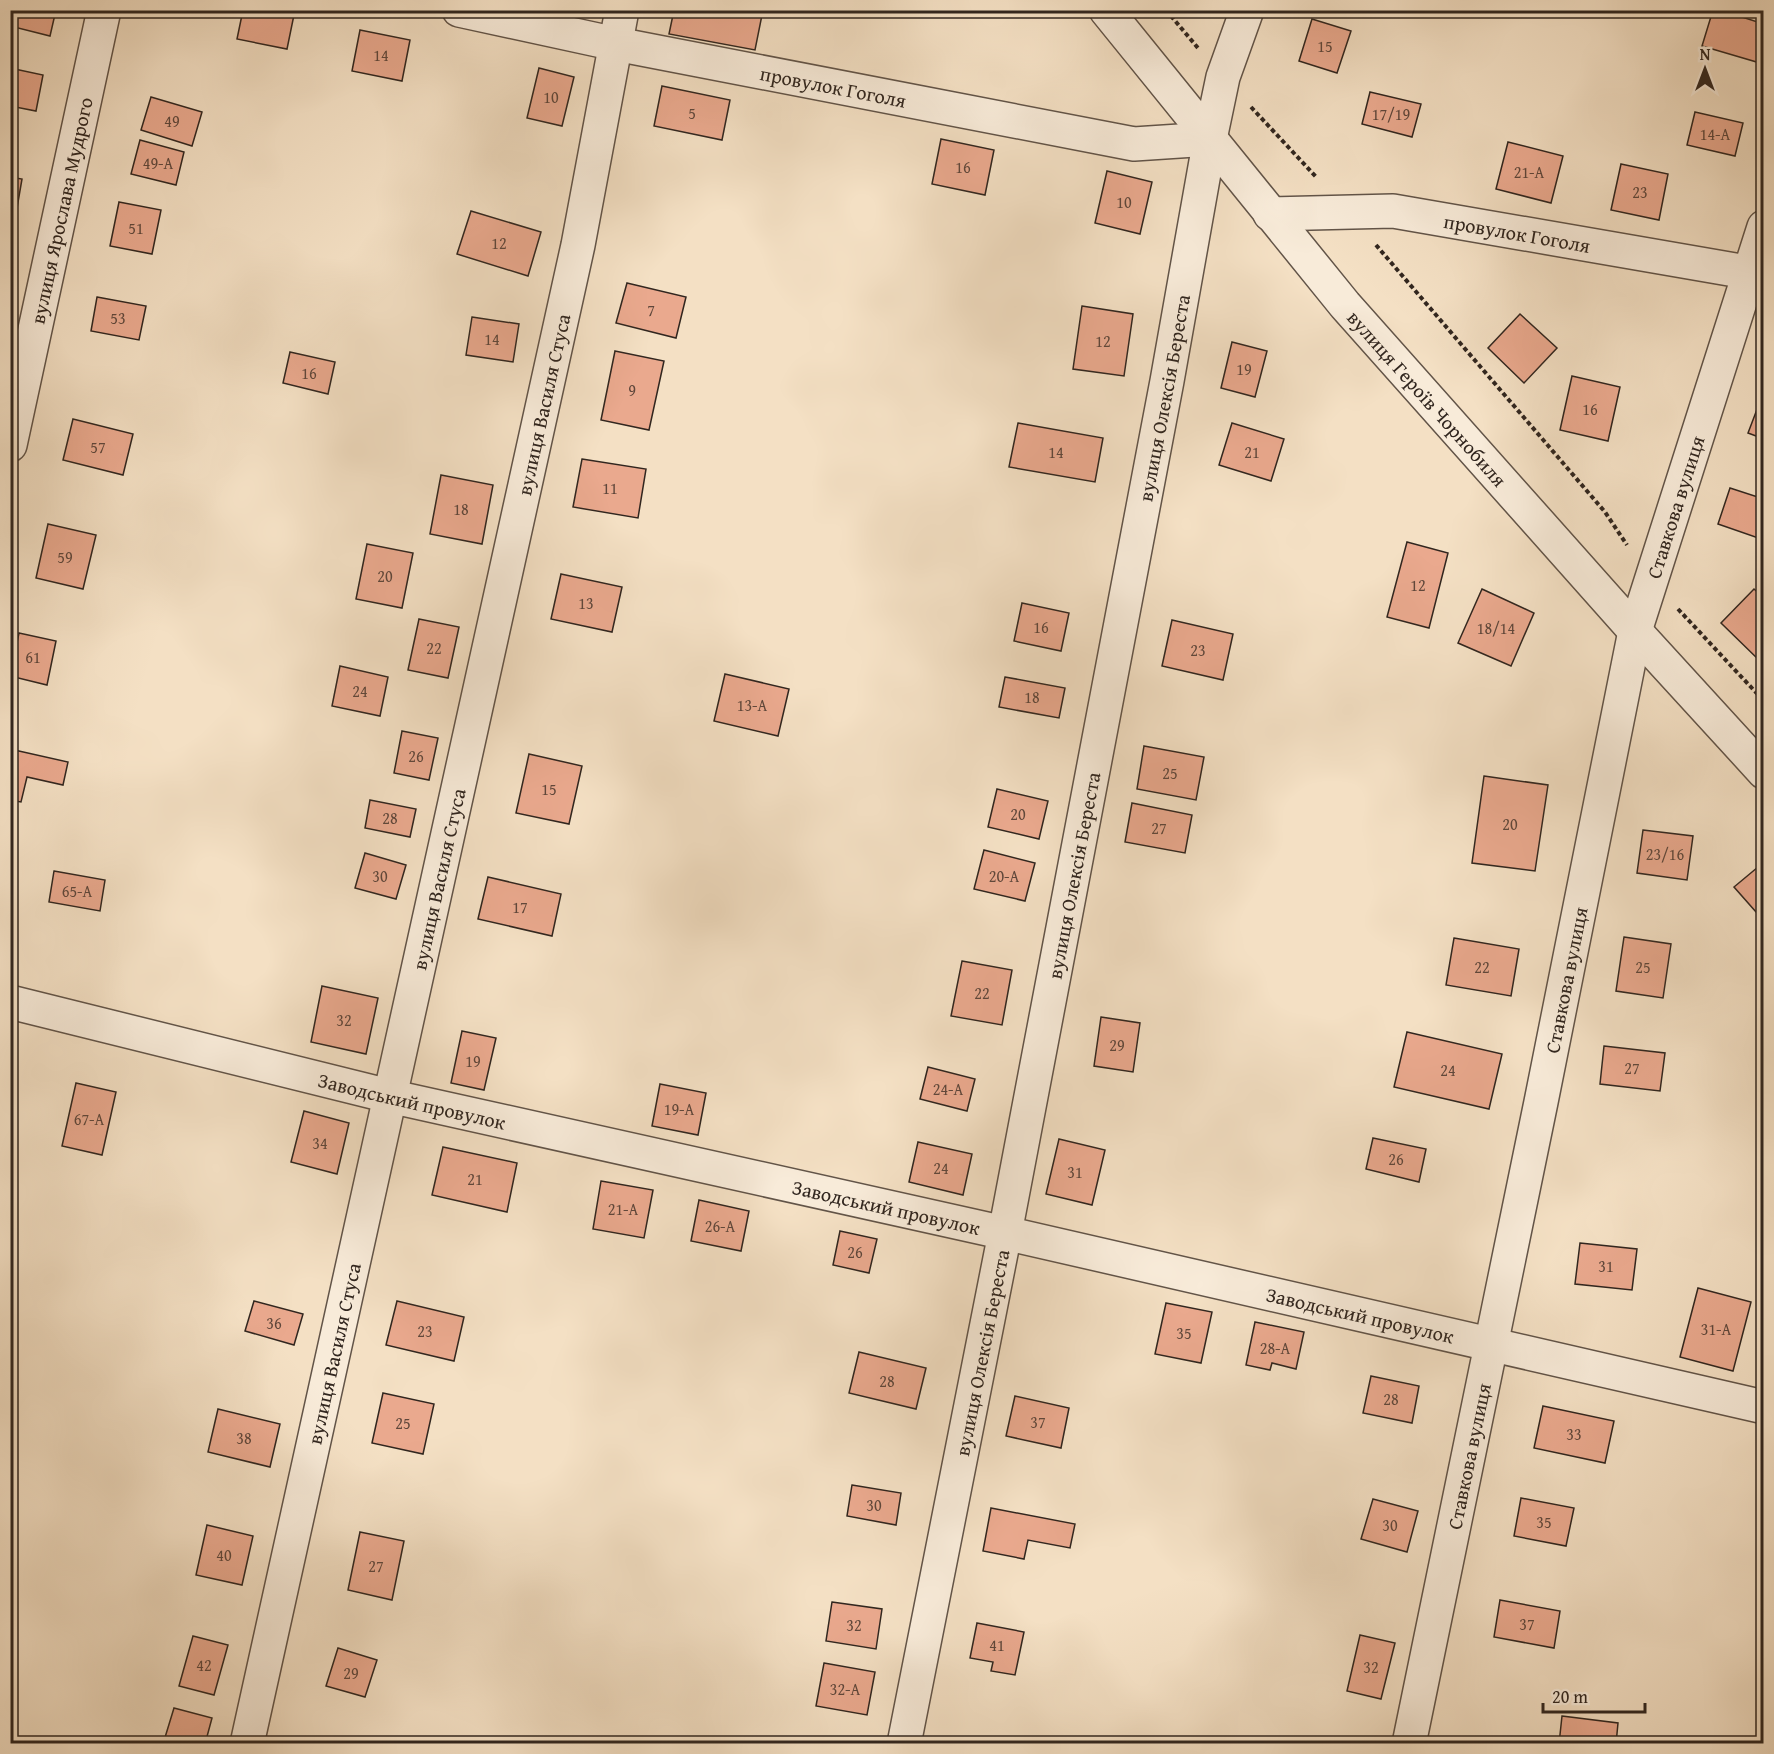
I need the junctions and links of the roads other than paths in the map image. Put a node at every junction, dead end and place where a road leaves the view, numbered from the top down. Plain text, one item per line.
1 (104, 10) edge
2 (459, 10) edge
3 (622, 10) edge
4 (1107, 10) edge
5 (1247, 10) edge
6 (616, 44) junction
7 (1210, 139) junction
8 (1270, 214) junction
9 (1764, 228) edge
10 (1756, 273) edge
11 (10, 445) edge
12 (1635, 631) junction
13 (1764, 772) edge
14 (10, 1002) edge
15 (389, 1096) junction
16 (1005, 1233) junction
17 (1491, 1345) junction
18 (1764, 1407) edge
19 (247, 1743) edge
20 (904, 1743) edge
21 (1409, 1743) edge

1 - 11 street, вулиця Ярослава Мудрого
2 - 6 street, провулок Гоголя
3 - 6 street, вулиця Василя Стуса
4 - 7 street, вулиця Героїв Чорнобиля
5 - 7 street, вулиця Олексія Береста
6 - 7 street, провулок Гоголя
6 - 15 street, вулиця Василя Стуса
7 - 8 street, вулиця Героїв Чорнобиля
7 - 16 street, вулиця Олексія Береста
8 - 10 street, провулок Гоголя
8 - 12 street, вулиця Героїв Чорнобиля
9 - 10 street, Ставкова вулиця
10 - 12 street, Ставкова вулиця
12 - 13 street, вулиця Героїв Чорнобиля
12 - 17 street, Ставкова вулиця
14 - 15 street, Заводський провулок
15 - 16 street, Заводський провулок
15 - 19 street, вулиця Василя Стуса
16 - 17 street, Заводський провулок
16 - 20 street, вулиця Олексія Береста
17 - 18 street, Заводський провулок
17 - 21 street, Ставкова вулиця

